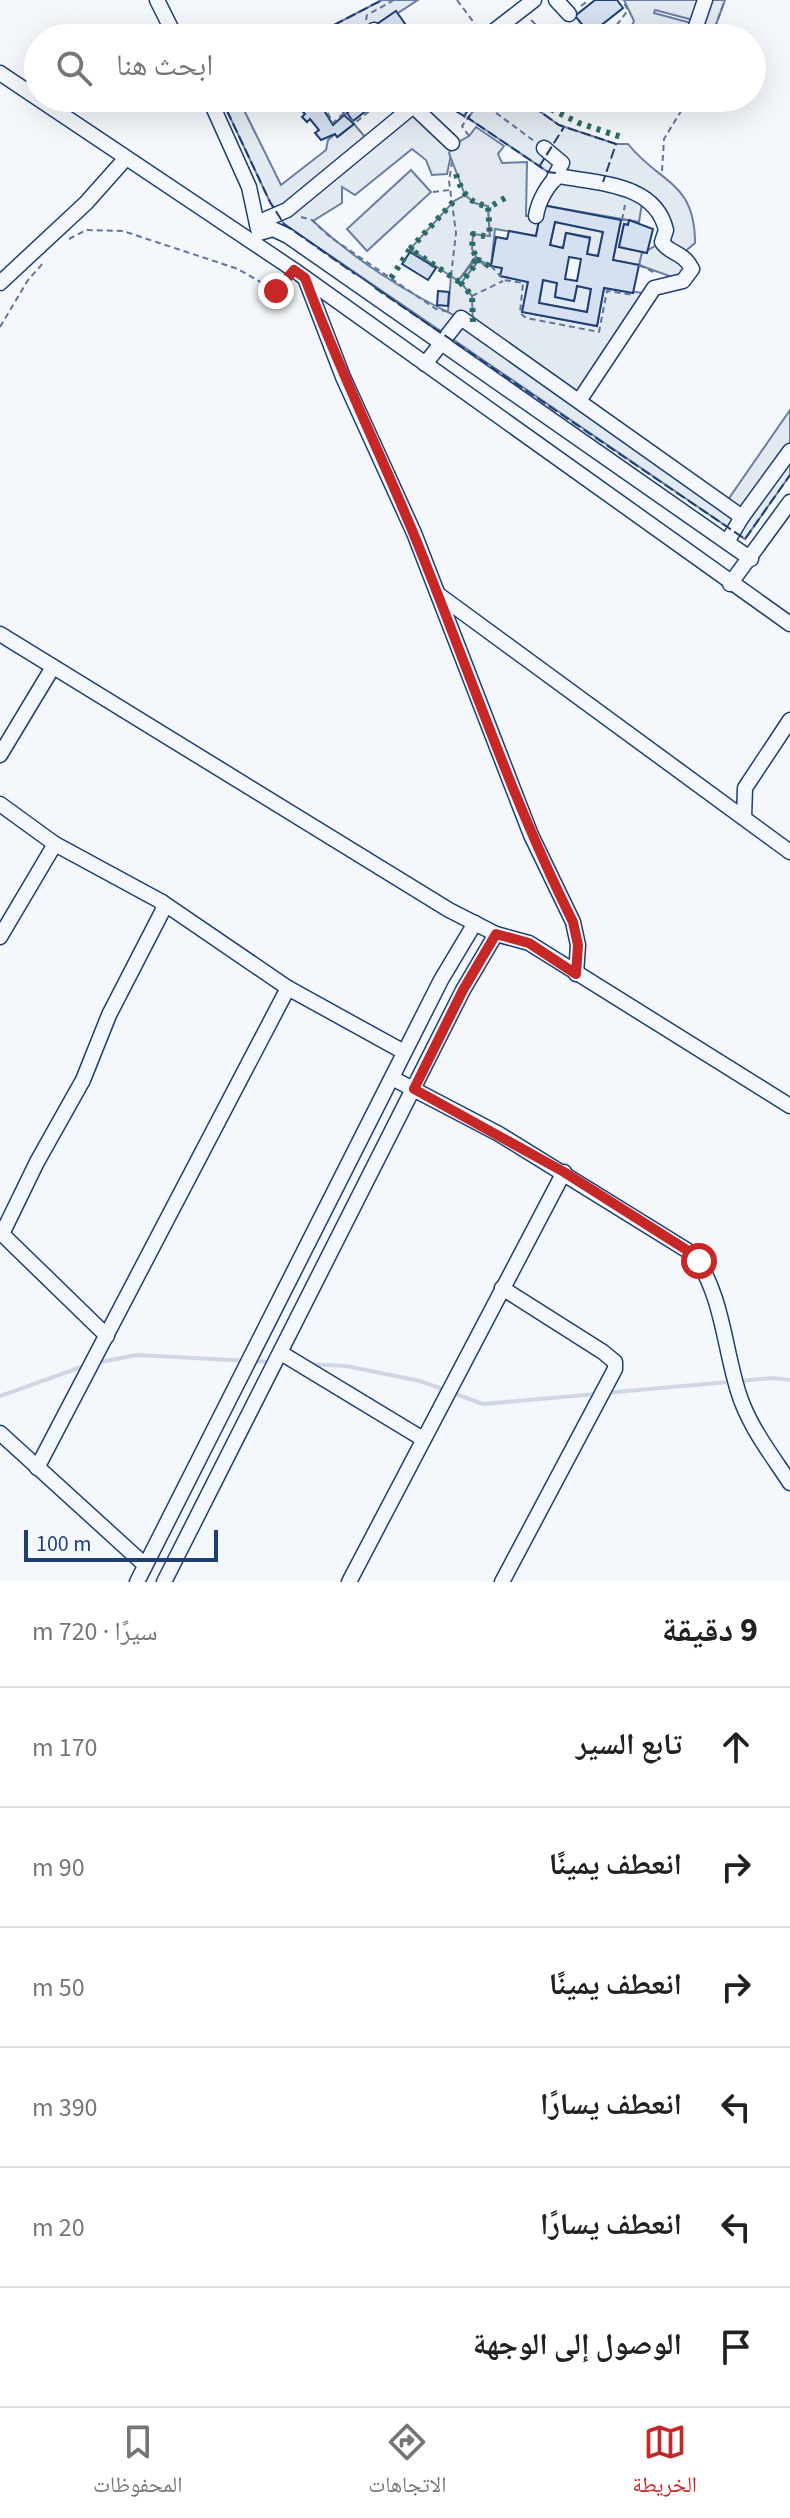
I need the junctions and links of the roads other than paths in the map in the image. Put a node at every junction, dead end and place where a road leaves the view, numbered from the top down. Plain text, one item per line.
1 (157, 0) edge
2 (534, 0) edge
3 (556, 0) edge
4 (705, 0) edge
5 (569, 14) road end
6 (169, 24) edge
7 (504, 24) edge
8 (697, 24) edge
9 (0, 73) edge
10 (24, 89) edge
11 (58, 112) edge
12 (216, 112) edge
13 (403, 112) edge
14 (425, 112) edge
15 (452, 143) dead end
16 (544, 148) road end
17 (126, 158) junction
18 (554, 178) junction
19 (536, 216) dead end
20 (258, 228) junction
21 (262, 249) junction
22 (299, 274) junction
23 (0, 283) edge
24 (442, 344) junction
25 (425, 364) junction
26 (579, 401) junction
27 (790, 451) edge
28 (790, 502) edge
29 (742, 517) junction
30 (727, 542) junction
31 (751, 559) junction
32 (730, 584) junction
33 (439, 595) junction
34 (790, 624) edge
35 (0, 634) edge
36 (53, 667) junction
37 (790, 720) edge
38 (0, 755) edge
39 (745, 788) junction
40 (715, 797) junction
41 (0, 804) edge
42 (744, 818) junction
43 (55, 844) junction
44 (790, 852) edge
45 (162, 902) junction
46 (475, 923) junction
47 (496, 934) junction
48 (0, 937) edge
49 (576, 974) junction
50 (288, 988) junction
51 (404, 1052) junction
52 (392, 1078) junction
53 (414, 1089) junction
54 (790, 1106) edge
55 (564, 1172) junction
56 (1, 1233) edge
57 (502, 1288) junction
58 (107, 1336) junction
59 (281, 1353) junction
60 (0, 1433) edge
61 (423, 1439) junction
62 (37, 1468) junction
63 (790, 1483) edge
64 (145, 1565) junction
65 (137, 1582) edge
66 (164, 1582) edge
67 (349, 1582) edge
68 (502, 1582) edge

1 - 6 street
2 - 7 street
3 - 5 street
4 - 8 street
9 - 10 street
11 - 17 street
12 - 20 street
13 - 20 street
14 - 15 street
16 - 18 street
17 - 21 street
17 - 23 street
18 - 19 street
18 - 26 street
20 - 21 street
20 - 24 street
21 - 22 street
22 - 25 street
22 - 33 street
24 - 25 street
24 - 26 street
24 - 30 street
25 - 32 street
26 - 29 street
27 - 29 street
28 - 31 street
29 - 30 street
30 - 31 street
31 - 32 street
32 - 34 street
33 - 40 street
33 - 49 street
35 - 36 street
36 - 38 street
36 - 46 street
37 - 39 street
39 - 40 street
39 - 42 street
40 - 42 street
41 - 43 street
42 - 44 street
43 - 45 street
43 - 48 street
45 - 50 street
45 - 56 street
46 - 47 street
46 - 51 street
47 - 49 street
47 - 53 street
49 - 54 street
50 - 51 street
50 - 58 street
51 - 52 street
52 - 53 street
52 - 64 street
53 - 55 street
53 - 59 street
55 - 57 street
55 - 63 street
56 - 58 street
57 - 61 street
57 - 68 street
58 - 62 street
59 - 61 street
59 - 66 street
60 - 62 street
61 - 67 street
62 - 64 street
64 - 65 street

